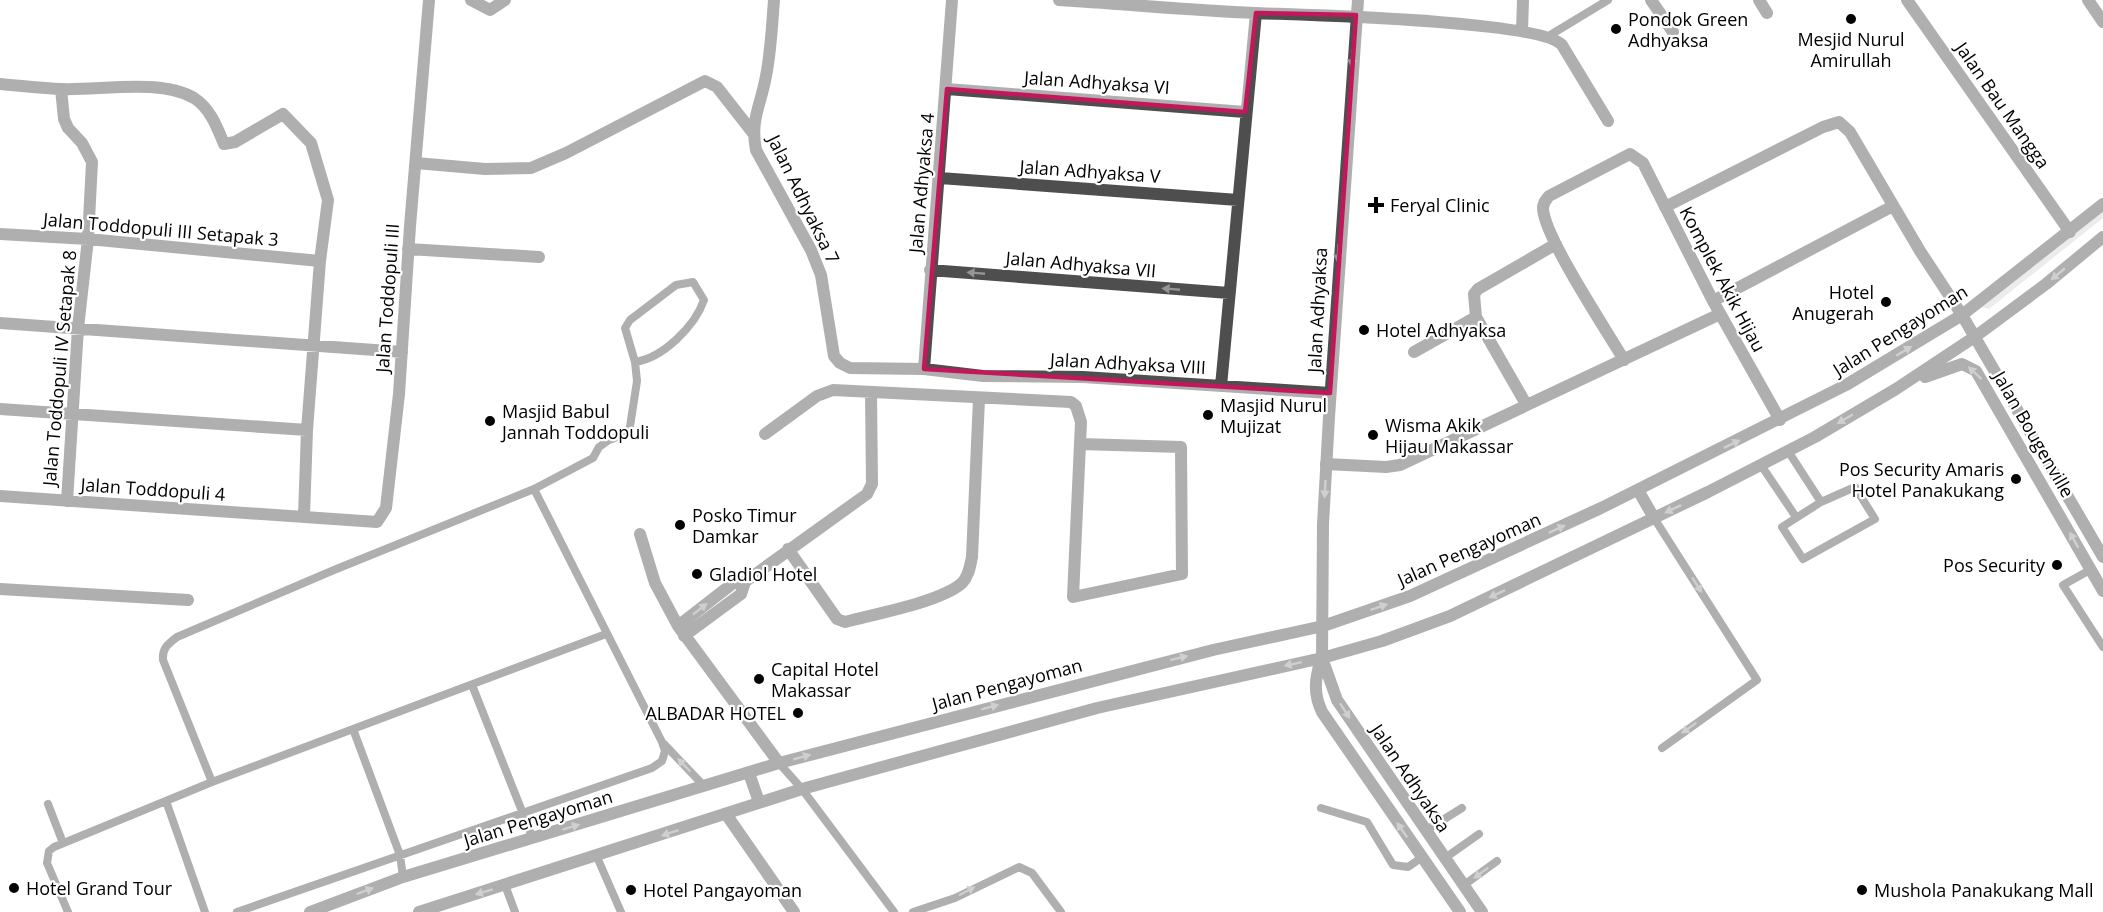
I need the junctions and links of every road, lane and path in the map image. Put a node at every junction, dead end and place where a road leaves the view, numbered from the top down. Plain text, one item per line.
1 (429, 0) edge
2 (471, 0) edge
3 (505, 0) edge
4 (774, 0) edge
5 (951, 0) edge
6 (1059, 0) edge
7 (1358, 0) edge
8 (1523, 0) edge
9 (1608, 0) edge
10 (1651, 0) edge
11 (1759, 0) edge
12 (1907, 0) edge
13 (2088, 0) edge
14 (1256, 13) junction
15 (1767, 13) dead end
16 (1356, 15) junction
17 (2103, 22) edge
18 (1521, 31) junction
19 (1673, 32) dead end
20 (1547, 37) junction
21 (0, 84) edge
22 (61, 89) junction
23 (947, 89) junction
24 (1245, 112) junction
25 (1608, 121) dead end
26 (753, 133) junction
27 (416, 163) junction
28 (940, 178) junction
29 (1238, 200) junction
30 (2103, 204) edge
31 (1893, 206) junction
32 (1665, 207) junction
33 (2070, 231) junction
34 (0, 234) edge
35 (2103, 237) edge
36 (88, 239) junction
37 (1556, 244) junction
38 (408, 249) junction
39 (539, 257) dead end
40 (320, 261) junction
41 (930, 270) junction
42 (1229, 293) junction
43 (1713, 302) junction
44 (1720, 314) junction
45 (1962, 315) junction
46 (1476, 317) junction
47 (0, 323) edge
48 (78, 327) junction
49 (1976, 336) junction
50 (313, 344) junction
51 (402, 352) junction
52 (1414, 352) dead end
53 (1624, 360) junction
54 (635, 362) junction
55 (924, 369) junction
56 (1221, 386) junction
57 (1896, 389) junction
58 (871, 393) junction
59 (1330, 393) junction
60 (979, 399) junction
61 (1527, 404) junction
62 (0, 409) edge
63 (72, 412) junction
64 (1780, 420) junction
65 (307, 429) junction
66 (765, 434) dead end
67 (1080, 444) junction
68 (1788, 451) junction
69 (1326, 464) junction
70 (1761, 465) junction
71 (534, 489) junction
72 (1638, 490) junction
73 (0, 496) edge
74 (67, 501) junction
75 (1821, 502) junction
76 (303, 516) junction
77 (1796, 517) junction
78 (1654, 519) junction
79 (640, 534) dead end
80 (788, 549) junction
81 (2103, 557) edge
82 (2090, 570) junction
83 (0, 589) edge
84 (2103, 591) edge
85 (188, 600) dead end
86 (1323, 626) junction
87 (681, 631) junction
88 (606, 634) junction
89 (2103, 647) edge
90 (1322, 658) junction
91 (472, 685) junction
92 (353, 729) junction
93 (662, 742) junction
94 (1662, 748) dead end
95 (779, 763) junction
96 (749, 773) junction
97 (212, 782) junction
98 (705, 787) junction
99 (802, 789) junction
100 (166, 801) junction
101 (759, 802) junction
102 (48, 804) dead end
103 (1321, 808) dead end
104 (1462, 808) dead end
105 (524, 812) junction
106 (726, 814) junction
107 (1425, 831) junction
108 (1479, 834) dead end
109 (533, 838) junction
110 (63, 843) junction
111 (400, 855) junction
112 (597, 857) junction
113 (1421, 858) junction
114 (1445, 858) junction
115 (1497, 861) dead end
116 (403, 877) junction
117 (505, 885) junction
118 (1464, 885) junction
119 (68, 912) edge
120 (206, 912) edge
121 (237, 912) edge
122 (310, 912) edge
123 (419, 912) edge
124 (515, 912) edge
125 (621, 912) edge
126 (794, 912) edge
127 (894, 912) edge
128 (913, 912) edge
129 (1061, 912) edge
130 (1460, 912) edge
131 (1482, 912) edge

1 - 27 street, Jalan Toddopuli III
2 - 3 street
4 - 26 street, Jalan Adhyaksa 7
5 - 23 street, Jalan Adhyaksa 4
6 - 14 street
7 - 16 street, Jalan Adhyaksa
8 - 18 street
9 - 20 lane
10 - 19 street
11 - 15 street
12 - 33 street, Jalan Bau Mangga
13 - 17 street
14 - 16 street
14 - 24 street
16 - 18 street
16 -> 59 street, Jalan Adhyaksa
18 - 20 street
20 - 25 street
21 - 22 street
22 - 36 street, Jalan Toddopuli IV Setapak 8
22 - 40 street
23 - 24 street, Jalan Adhyaksa VI
23 - 28 street, Jalan Adhyaksa 4
24 - 29 street
26 - 27 street
26 - 55 street, Jalan Adhyaksa 7
27 - 38 street, Jalan Toddopuli III
28 - 29 street, Jalan Adhyaksa V
28 - 41 street, Jalan Adhyaksa 4
29 - 42 street
30 - 33 street, Jalan Pengayoman
31 - 32 street, Jalan Bougenville
31 - 43 street
31 - 45 street, Jalan Bougenville
32 - 37 street, Komplek Akik Hijau
32 - 43 street, Komplek Akik Hijau
33 - 45 street, Jalan Pengayoman
34 - 36 street, Jalan Toddopuli III Setapak 3
35 -> 49 street
36 - 40 street, Jalan Toddopuli III Setapak 3
36 - 48 street, Jalan Toddopuli IV Setapak 8
37 - 46 street
37 - 53 street
38 - 39 street
38 - 51 street, Jalan Toddopuli III
40 - 50 street
42 -> 41 street, Jalan Adhyaksa VII
41 - 55 street, Jalan Adhyaksa 4
42 - 56 street
43 - 44 street, Komplek Akik Hijau
44 - 53 street
44 - 64 street, Komplek Akik Hijau
45 - 49 street, Jalan Bougenville
64 -> 45 street, Jalan Pengayoman
46 - 52 street
46 - 61 street
47 - 48 street
48 - 50 street
48 - 63 street, Jalan Toddopuli IV Setapak 8
49 - 57 street
49 - 81 street, Jalan Bougenville
50 - 51 street
50 - 65 street
51 - 76 street, Jalan Toddopuli III
53 - 61 street
54 - 54 lane
54 - 71 lane
55 - 56 street, Jalan Adhyaksa VIII
56 - 59 street, Jalan Adhyaksa VIII
57 -> 68 street
82 -> 57 street, Jalan Bougenville
58 - 60 street
58 - 66 street
58 - 80 street
59 - 69 street, Jalan Adhyaksa
60 - 67 street
60 - 80 street
61 - 69 street
62 - 63 street
63 - 65 street
63 - 74 street, Jalan Toddopuli IV Setapak 8
72 -> 64 street, Jalan Pengayoman
65 - 76 street
67 - 67 street
68 - 70 street
68 - 75 lane
69 -> 86 street, Jalan Adhyaksa
70 - 77 lane
70 -> 78 street
71 - 88 lane
71 - 97 lane
72 - 78 street
86 -> 72 street, Jalan Pengayoman
73 - 74 street, Jalan Toddopuli 4
74 - 76 street, Jalan Toddopuli 4
75 - 77 lane
75 - 77 lane
78 -> 90 street
78 -> 94 lane
79 - 87 street
80 - 87 street
82 - 84 street, Jalan Bougenville
82 - 89 lane
83 - 85 street
86 - 90 street, Jalan Adhyaksa
95 -> 86 street, Jalan Pengayoman
87 - 95 street
88 - 91 lane
88 - 93 lane
90 -> 99 street
90 -> 107 street, Jalan Adhyaksa
113 -> 90 street, Jalan Adhyaksa
91 - 92 lane
91 - 105 lane
92 - 97 lane
92 - 111 lane
98 -> 93 lane
93 - 105 lane
95 - 96 street, Jalan Pengayoman
95 - 99 lane
96 - 98 street, Jalan Pengayoman
96 - 101 street
97 - 100 lane
109 -> 98 street, Jalan Pengayoman
99 - 101 street
99 - 127 lane
100 - 110 lane
100 - 120 lane
101 - 106 street
102 - 110 lane
103 - 113 lane
104 - 107 lane
105 - 109 lane
105 - 111 lane
106 -> 112 street
106 - 126 street
107 - 114 street, Jalan Adhyaksa
108 - 114 lane
109 - 116 street, Jalan Pengayoman
110 - 119 lane
111 - 116 lane
111 - 121 lane
112 - 117 street
112 - 125 lane
113 - 130 street, Jalan Adhyaksa
114 - 118 street, Jalan Adhyaksa
115 -> 118 lane
122 -> 116 street, Jalan Pengayoman
117 -> 123 street
117 - 124 lane
118 - 131 street, Jalan Adhyaksa
128 -> 129 lane

